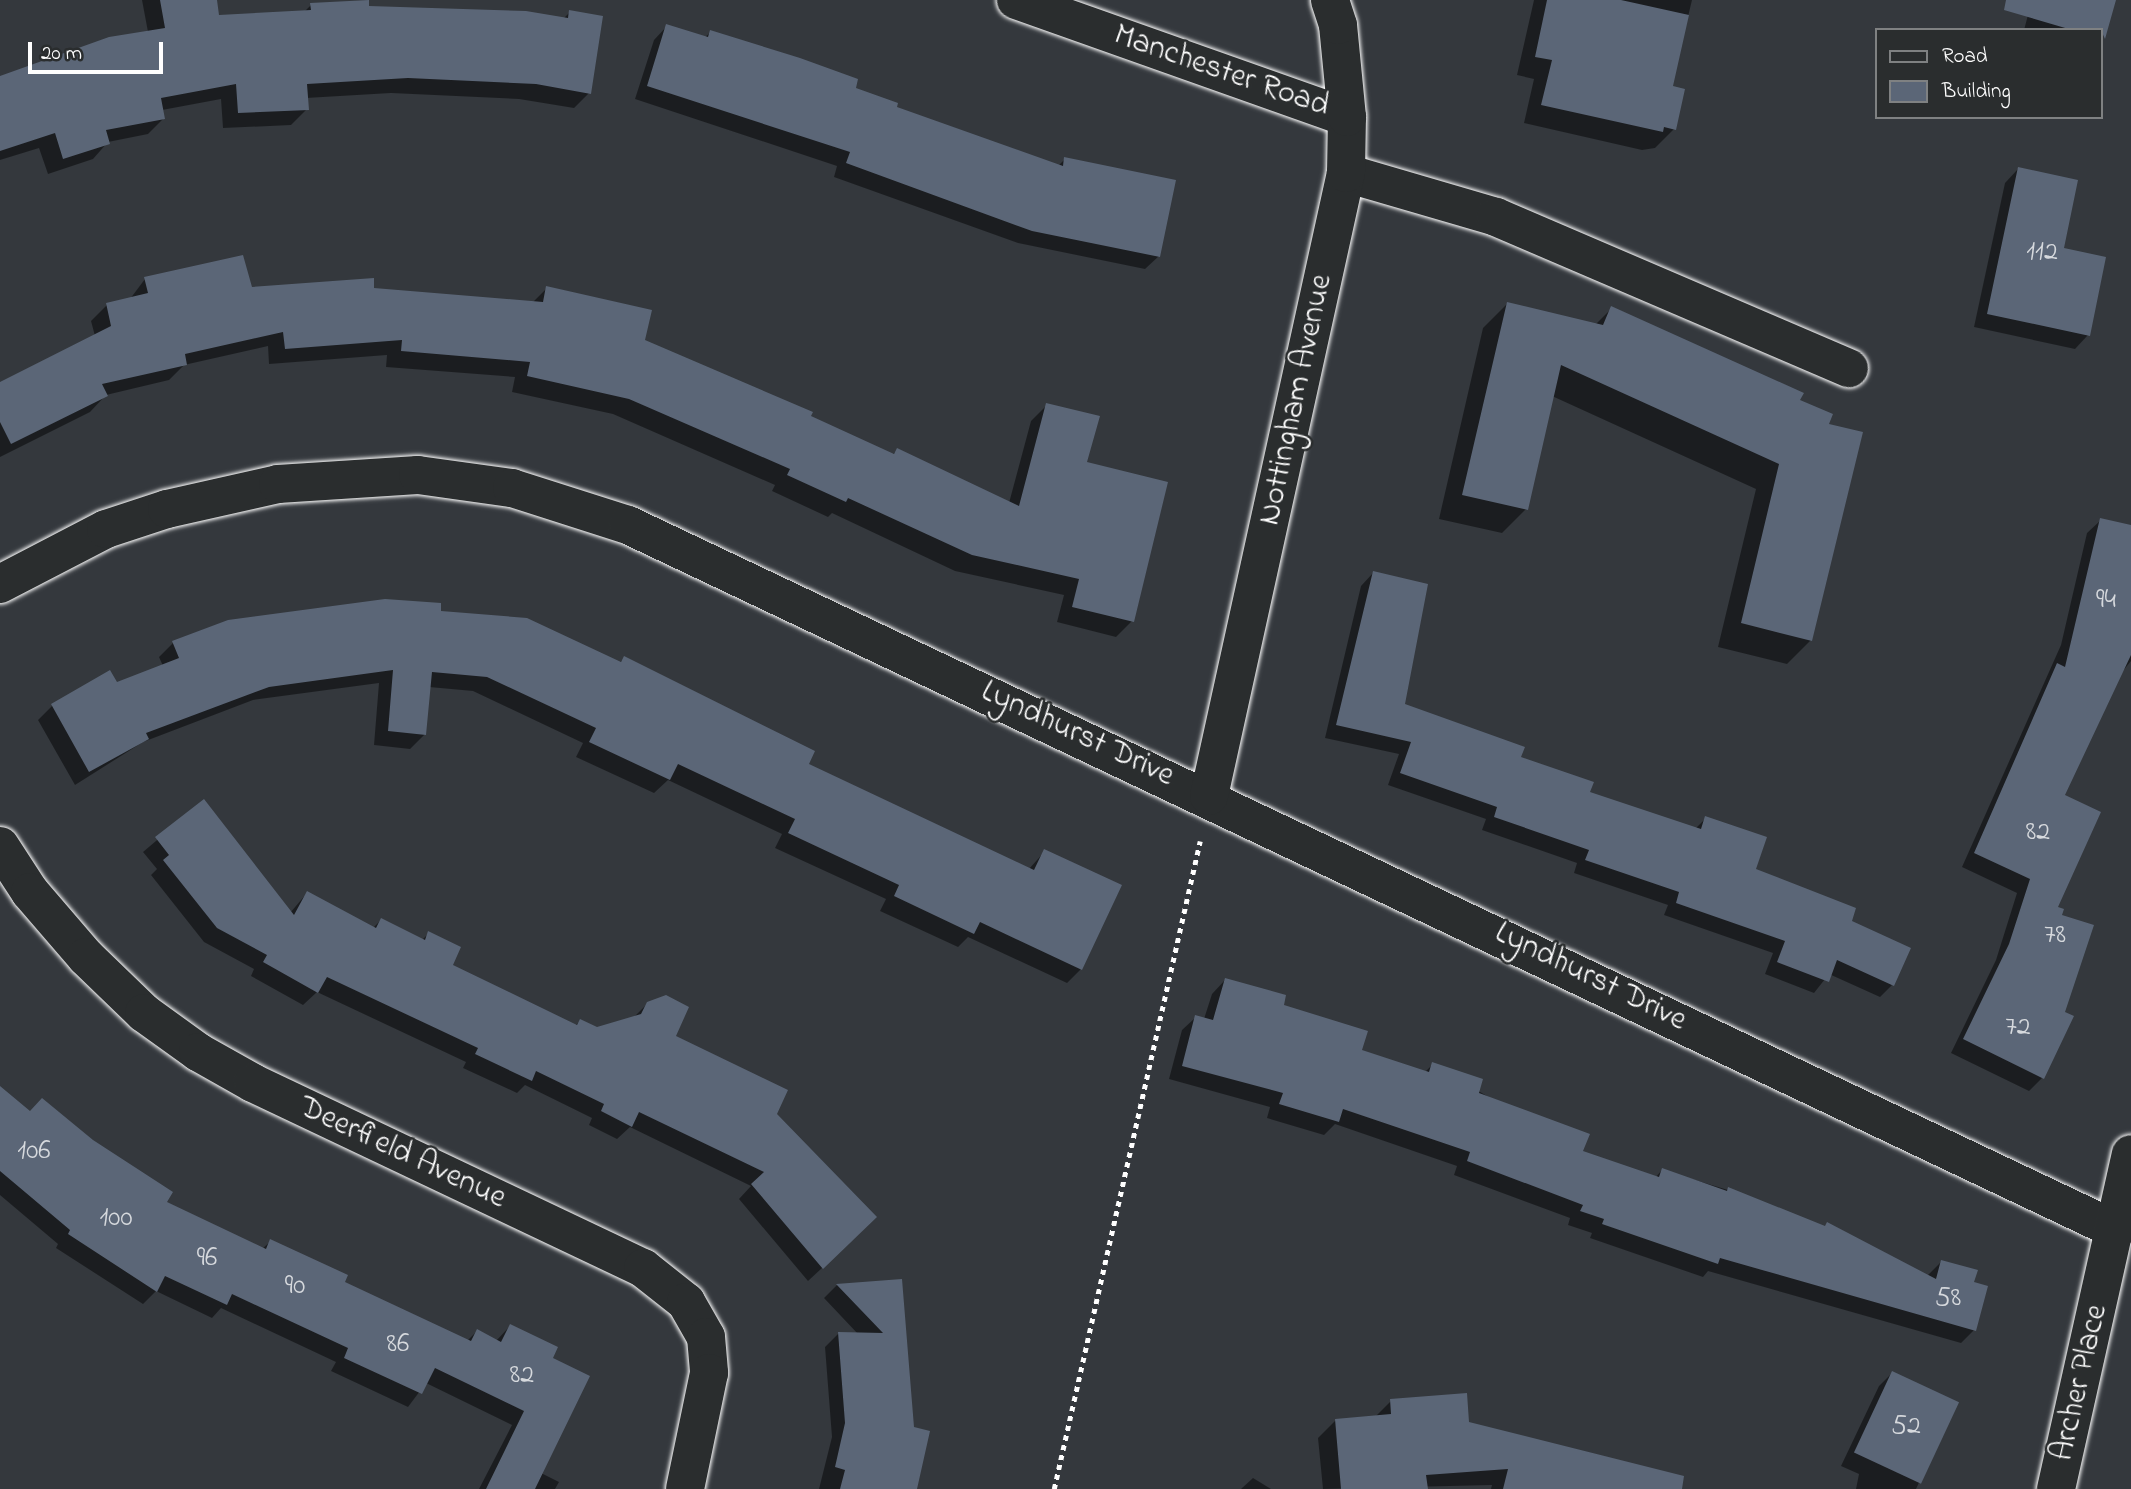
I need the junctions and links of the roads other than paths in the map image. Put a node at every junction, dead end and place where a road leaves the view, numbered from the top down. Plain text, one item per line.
1 (1016, 0) edge
2 (1330, 0) edge
3 (1347, 117) junction
4 (1346, 173) junction
5 (1849, 368) dead end
6 (0, 584) edge
7 (1209, 796) junction
8 (0, 846) edge
9 (2131, 1154) edge
10 (2116, 1230) junction
11 (685, 1489) edge
12 (2056, 1489) edge

1 - 3 street, Manchester Road
2 - 3 street, Nottingham Avenue
3 - 4 street, Nottingham Avenue
4 - 5 street
4 - 7 street, Nottingham Avenue
6 - 7 street, Lyndhurst Drive
7 - 10 street, Lyndhurst Drive
8 - 11 street, Deerfield Avenue
9 - 10 street, Archer Place
10 - 12 street, Archer Place

